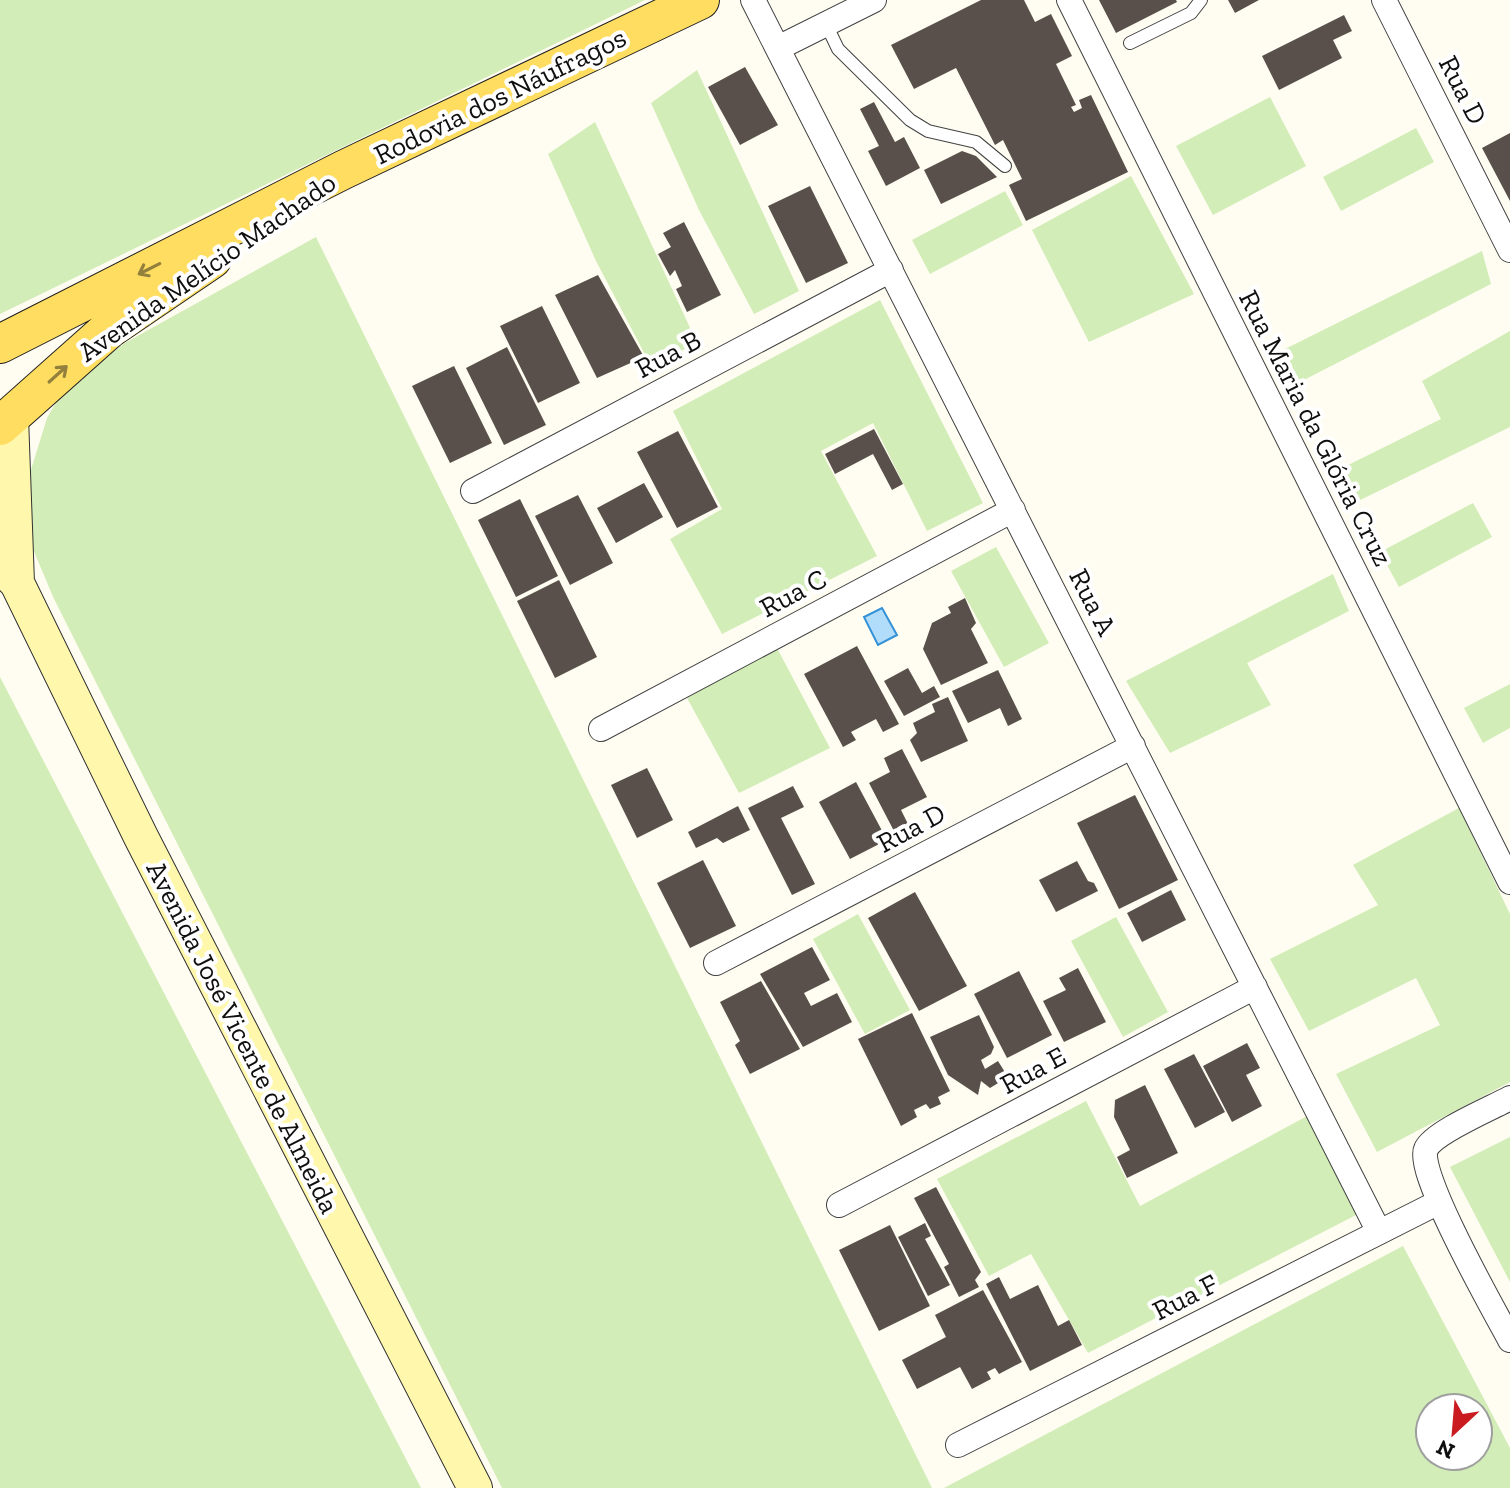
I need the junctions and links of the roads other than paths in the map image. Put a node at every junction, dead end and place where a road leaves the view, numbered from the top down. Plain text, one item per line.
1 (700, 0) edge
2 (753, 0) edge
3 (874, 0) edge
4 (1069, 0) edge
5 (1201, 0) edge
6 (1384, 0) edge
7 (826, 24) junction
8 (1130, 43) dead end
9 (778, 48) junction
10 (1005, 166) dead end
11 (343, 170) junction
12 (1507, 235) edge
13 (891, 270) junction
14 (0, 344) edge
15 (4, 410) edge
16 (473, 491) dead end
17 (1013, 510) junction
18 (8, 574) edge
19 (601, 729) dead end
20 (1133, 746) junction
21 (1510, 882) edge
22 (716, 963) dead end
23 (1255, 987) junction
24 (1510, 1098) edge
25 (1439, 1202) junction
26 (839, 1205) dead end
27 (1379, 1232) junction
28 (1510, 1340) edge
29 (958, 1445) dead end
30 (475, 1488) edge

1 - 11 main road, Rodovia dos Náufragos
2 - 9 street, Rua A
3 - 7 street
4 - 21 street, Rua Maria da Glória Cruz
5 - 8 lane
6 - 12 street, Rua D
7 - 9 street
7 - 10 lane
9 - 13 street, Rua A
11 -> 14 main road, Avenida Melício Machado
15 -> 11 main road, Avenida Melício Machado
13 - 16 street, Rua B
13 - 17 street, Rua A
15 - 18 street
17 - 19 street, Rua C
17 - 20 street, Rua A
18 - 30 street, Avenida José Vicente de Almeida
20 - 22 street, Rua D
20 - 23 street, Rua A
23 - 26 street, Rua E
23 - 27 street, Rua A
24 - 25 street
25 - 27 street, Rua F
25 - 28 street
27 - 29 street, Rua F

